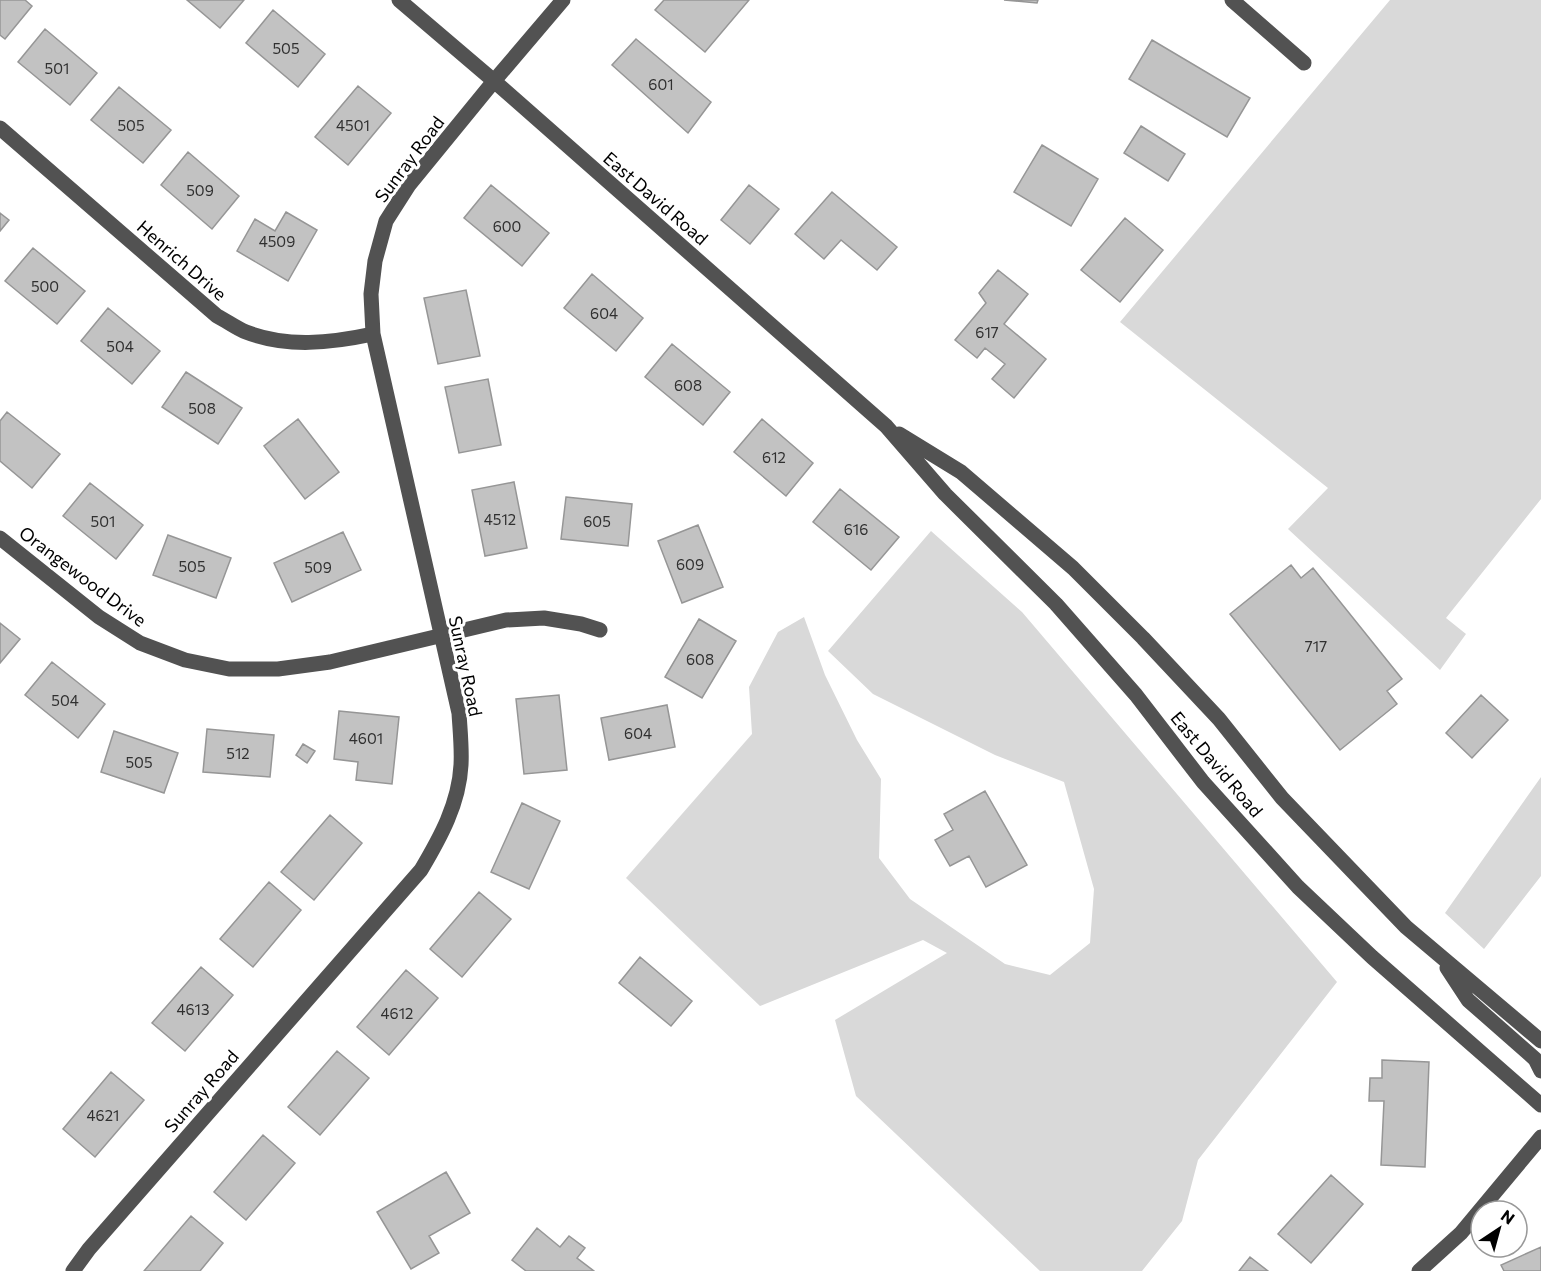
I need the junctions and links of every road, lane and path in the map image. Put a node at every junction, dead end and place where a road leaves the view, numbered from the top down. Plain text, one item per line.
1 (399, 0) edge
2 (563, 0) edge
3 (1232, 0) edge
4 (1304, 63) dead end
5 (494, 81) junction
6 (0, 128) edge
7 (373, 334) junction
8 (886, 426) junction
9 (0, 538) edge
10 (600, 630) dead end
11 (441, 636) junction
12 (1439, 954) junction
13 (1541, 1041) edge
14 (1541, 1071) edge
15 (1541, 1105) edge
16 (1541, 1137) edge
17 (73, 1271) edge
18 (1419, 1271) edge

1 - 5 street, East David Road
2 - 5 street, Sunray Road
3 - 4 street
5 - 7 street, Sunray Road
5 - 8 street, East David Road
6 - 7 street, Henrich Drive
7 - 11 street, Sunray Road
8 - 12 street, East David Road
8 - 15 street, East David Road
9 - 11 street, Orangewood Drive
10 - 11 street, Orangewood Drive
11 - 17 street, Sunray Road
12 - 13 street, East David Road
12 - 14 street
16 - 18 street

